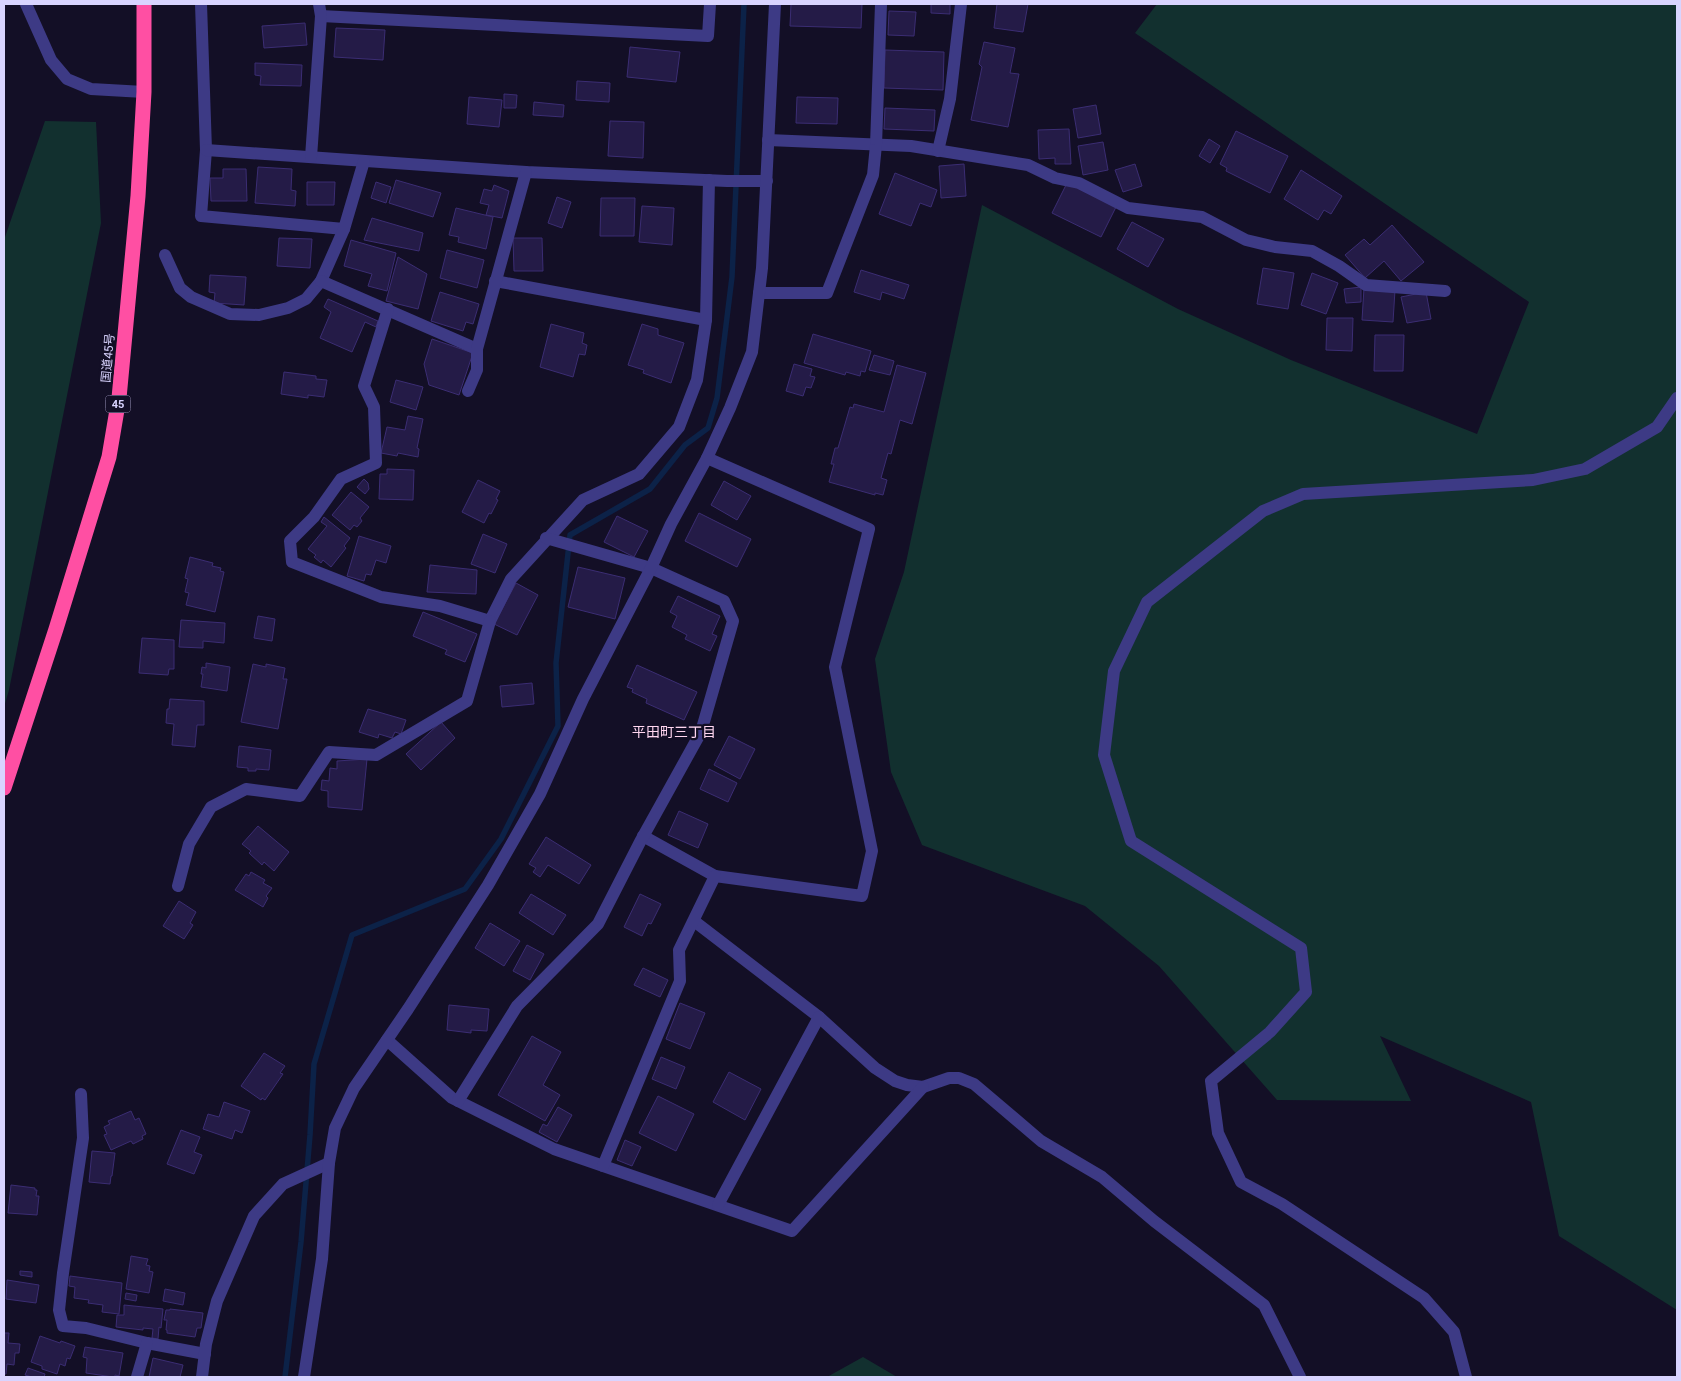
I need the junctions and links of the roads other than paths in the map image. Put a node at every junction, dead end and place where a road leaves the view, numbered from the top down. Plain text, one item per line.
1 (26, 4) edge
2 (144, 4) edge
3 (201, 4) edge
4 (710, 4) edge
5 (775, 4) edge
6 (881, 4) edge
7 (961, 4) edge
8 (320, 10) edge
9 (144, 92) junction
10 (768, 140) junction
11 (876, 144) junction
12 (206, 150) junction
13 (938, 151) junction
14 (312, 157) junction
15 (364, 161) junction
16 (526, 172) junction
17 (710, 180) junction
18 (767, 181) junction
19 (344, 229) junction
20 (165, 255) dead end
21 (321, 281) junction
22 (496, 281) junction
23 (1445, 291) dead end
24 (759, 293) junction
25 (388, 309) junction
26 (706, 320) junction
27 (477, 349) junction
28 (468, 391) dead end
29 (1677, 398) edge
30 (707, 458) junction
31 (552, 540) junction
32 (651, 568) junction
33 (490, 621) junction
34 (4, 788) edge
35 (643, 836) junction
36 (715, 876) junction
37 (178, 886) dead end
38 (694, 921) junction
39 (819, 1017) junction
40 (387, 1040) junction
41 (923, 1087) junction
42 (81, 1094) dead end
43 (458, 1101) junction
44 (324, 1165) junction
45 (603, 1166) junction
46 (718, 1205) junction
47 (147, 1343) junction
48 (205, 1354) junction
49 (137, 1377) edge
50 (202, 1377) edge
51 (304, 1377) edge
52 (1300, 1377) edge
53 (1466, 1377) edge

1 - 9 street
2 - 9 highway, 国道45号 / 45
3 - 12 street
4 - 8 street
5 - 10 street
6 - 11 street
7 - 13 street
8 - 14 street
9 - 34 highway, 国道45号 / 45
10 - 11 street
10 - 18 street
11 - 13 street
11 - 24 street
12 - 14 street
12 - 19 street
13 - 23 street
14 - 15 street
15 - 16 street
15 - 19 street
16 - 17 street
16 - 22 street
17 - 18 street
17 - 26 street
18 - 24 street
19 - 21 street
20 - 21 street
21 - 25 street
22 - 26 street
22 - 27 street
24 - 30 street
25 - 27 street
25 - 33 street
26 - 31 street
27 - 28 street
29 - 53 street
30 - 32 street
30 - 36 street
31 - 32 street
31 - 33 street
32 - 35 street
32 - 40 street
33 - 37 street
35 - 36 street
35 - 43 street
36 - 38 street
38 - 39 street
38 - 45 street
39 - 41 street
39 - 46 street
40 - 43 street
40 - 44 street
41 - 46 street
41 - 52 street
42 - 47 street
43 - 45 street
44 - 48 street
44 - 51 street
45 - 46 street
47 - 48 street
47 - 49 street
48 - 50 street

